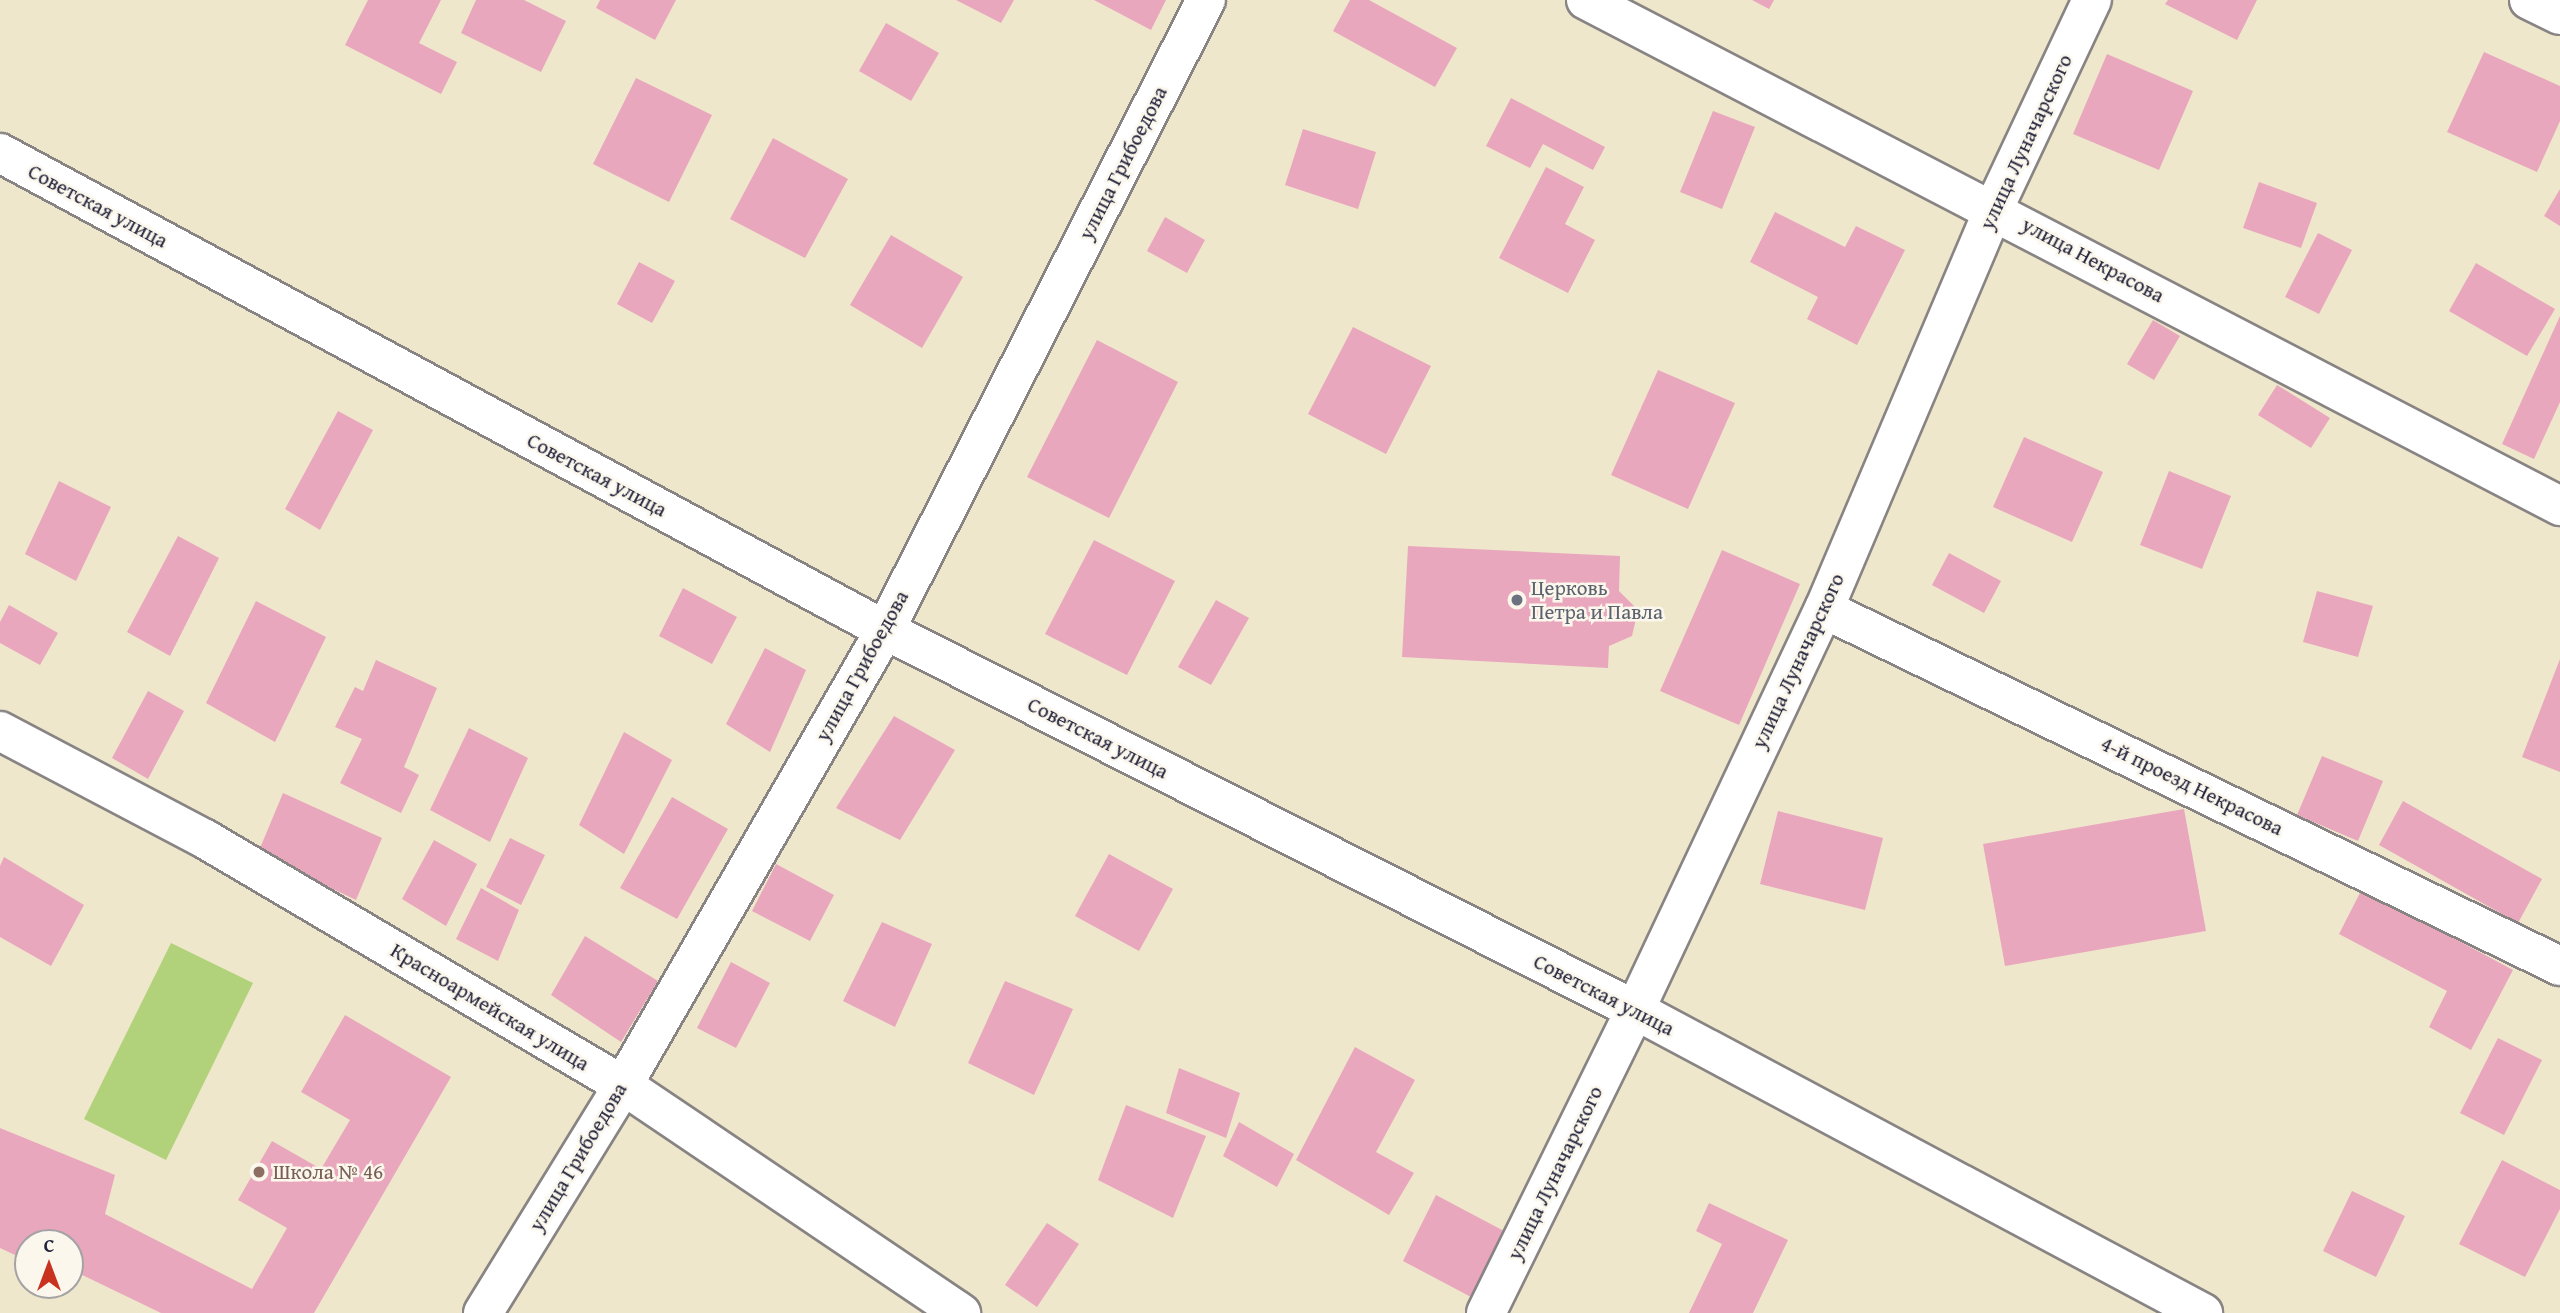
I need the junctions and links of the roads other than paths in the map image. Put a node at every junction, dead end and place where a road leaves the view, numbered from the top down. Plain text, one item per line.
1 (1206, 0) edge
2 (1586, 0) edge
3 (2092, 0) edge
4 (2529, 0) edge
5 (2560, 15) edge
6 (0, 153) edge
7 (1994, 208) junction
8 (2560, 506) edge
9 (1824, 609) junction
10 (885, 630) junction
11 (0, 731) edge
12 (2560, 966) edge
13 (1635, 1010) junction
14 (623, 1085) junction
15 (483, 1313) edge
16 (961, 1313) edge
17 (1486, 1313) edge
18 (2203, 1313) edge

1 - 10 street, улица Грибоедова
2 - 7 street, улица Некрасова
3 - 7 street, улица Луначарского
4 - 5 street
6 - 10 street, Советская улица
7 - 8 street, улица Некрасова
7 - 9 street, улица Луначарского
9 - 12 street, 4-й проезд Некрасова
9 - 13 street, улица Луначарского
10 - 13 street, Советская улица
10 - 14 street, улица Грибоедова
11 - 14 street, Красноармейская улица
13 - 17 street, улица Луначарского
13 - 18 street, Советская улица
14 - 15 street, улица Грибоедова
14 - 16 street, Красноармейская улица

